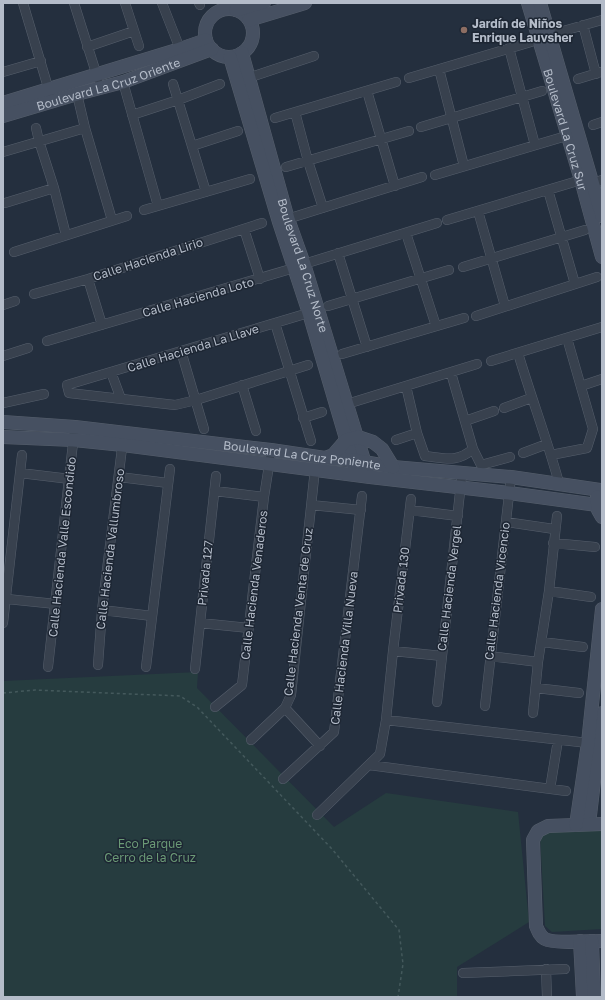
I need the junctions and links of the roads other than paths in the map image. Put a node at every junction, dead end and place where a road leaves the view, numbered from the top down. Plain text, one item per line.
1 (23, 3) edge
2 (74, 3) edge
3 (125, 3) edge
4 (162, 3) edge
5 (264, 3) edge
6 (305, 3) edge
7 (528, 3) edge
8 (540, 3) edge
9 (236, 10) junction
10 (249, 20) junction
11 (602, 20) edge
12 (583, 25) junction
13 (134, 31) junction
14 (549, 35) junction
15 (531, 42) dead end
16 (209, 44) junction
17 (87, 46) junction
18 (139, 46) dead end
19 (509, 48) junction
20 (180, 49) junction
21 (236, 55) junction
22 (314, 56) dead end
23 (41, 61) junction
24 (438, 70) junction
25 (3, 72) edge
26 (599, 73) edge
27 (96, 74) junction
28 (248, 78) junction
29 (410, 78) dead end
30 (578, 79) dead end
31 (123, 82) junction
32 (396, 82) dead end
33 (173, 84) dead end
34 (220, 84) dead end
35 (100, 88) junction
36 (367, 91) junction
37 (542, 91) dead end
38 (77, 94) junction
39 (50, 95) junction
40 (522, 97) junction
41 (178, 100) junction
42 (3, 104) edge
43 (295, 112) junction
44 (132, 115) junction
45 (3, 116) edge
46 (275, 118) dead end
47 (451, 118) junction
48 (420, 127) dead end
49 (36, 128) dead end
50 (85, 128) junction
51 (238, 131) dead end
52 (408, 131) dead end
53 (573, 134) junction
54 (381, 138) junction
55 (38, 141) junction
56 (535, 145) junction
57 (192, 146) junction
58 (3, 152) edge
59 (308, 161) junction
60 (464, 166) junction
61 (286, 167) dead end
62 (435, 175) dead end
63 (422, 177) dead end
64 (250, 179) dead end
65 (591, 181) edge
66 (395, 186) junction
67 (54, 188) junction
68 (548, 190) junction
69 (206, 192) junction
70 (5, 203) dead end
71 (158, 206) junction
72 (323, 208) junction
73 (144, 210) dead end
74 (478, 211) junction
75 (127, 216) dead end
76 (602, 216) edge
77 (112, 220) junction
78 (283, 220) junction
79 (447, 220) dead end
80 (262, 223) dead end
81 (437, 223) dead end
82 (244, 229) junction
83 (594, 231) edge
84 (406, 233) junction
85 (66, 235) junction
86 (563, 237) junction
87 (14, 252) dead end
88 (338, 253) junction
89 (602, 257) edge
90 (492, 258) junction
91 (299, 266) junction
92 (462, 267) dead end
93 (450, 270) dead end
94 (597, 277) dead end
95 (260, 278) junction
96 (88, 279) junction
97 (421, 279) junction
98 (575, 284) junction
99 (34, 294) dead end
100 (353, 299) junction
101 (15, 301) dead end
102 (3, 305) edge
103 (505, 306) junction
104 (318, 310) junction
105 (476, 316) dead end
106 (464, 318) dead end
107 (275, 323) junction
108 (102, 325) junction
109 (436, 326) junction
110 (602, 327) edge
111 (567, 338) junction
112 (47, 341) dead end
113 (367, 347) junction
114 (28, 348) dead end
115 (181, 351) junction
116 (518, 353) junction
117 (342, 354) dead end
118 (3, 356) edge
119 (491, 361) dead end
120 (477, 364) dead end
121 (308, 365) dead end
122 (290, 370) junction
123 (111, 372) junction
124 (451, 373) junction
125 (602, 379) edge
126 (242, 385) junction
127 (406, 386) junction
128 (581, 386) junction
129 (44, 394) dead end
130 (531, 398) junction
131 (121, 399) junction
132 (196, 400) junction
133 (3, 403) edge
134 (347, 404) junction
135 (504, 408) dead end
136 (494, 411) dead end
137 (322, 412) dead end
138 (303, 418) junction
139 (465, 421) junction
140 (3, 422) edge
141 (204, 428) dead end
142 (256, 431) dead end
143 (74, 433) junction
144 (418, 433) junction
145 (3, 437) edge
146 (352, 438) junction
147 (123, 439) junction
148 (396, 440) dead end
149 (311, 441) dead end
150 (547, 444) junction
151 (473, 449) junction
152 (523, 453) dead end
153 (551, 455) junction
154 (22, 456) dead end
155 (270, 457) junction
156 (510, 457) dead end
157 (325, 458) junction
158 (352, 460) junction
159 (365, 462) junction
160 (393, 467) junction
161 (170, 469) dead end
162 (315, 469) junction
163 (20, 473) junction
164 (462, 474) junction
165 (216, 476) dead end
166 (364, 476) junction
167 (511, 477) junction
168 (70, 478) junction
169 (119, 478) junction
170 (168, 483) junction
171 (559, 483) junction
172 (460, 488) junction
173 (601, 488) edge
174 (215, 491) junction
175 (509, 493) junction
176 (362, 496) dead end
177 (264, 497) junction
178 (411, 499) dead end
179 (311, 504) junction
180 (360, 510) junction
181 (410, 510) junction
182 (599, 511) edge
183 (458, 516) junction
184 (556, 516) dead end
185 (506, 522) junction
186 (554, 529) junction
187 (553, 543) junction
188 (594, 547) dead end
189 (549, 591) junction
190 (591, 597) dead end
191 (7, 599) junction
192 (56, 604) junction
193 (602, 609) edge
194 (102, 610) junction
195 (152, 616) junction
196 (200, 623) junction
197 (3, 624) edge
198 (249, 628) junction
199 (542, 642) junction
200 (583, 647) dead end
201 (393, 651) junction
202 (442, 656) junction
203 (489, 656) junction
204 (538, 662) junction
205 (98, 665) dead end
206 (48, 667) dead end
207 (146, 667) dead end
208 (195, 669) dead end
209 (598, 677) edge
210 (536, 688) junction
211 (579, 693) dead end
212 (436, 702) dead end
213 (484, 706) dead end
214 (215, 707) dead end
215 (285, 708) junction
216 (532, 713) dead end
217 (386, 720) junction
218 (602, 720) edge
219 (250, 740) dead end
220 (558, 740) junction
221 (588, 743) junction
222 (320, 746) junction
223 (368, 765) junction
224 (283, 779) dead end
225 (550, 789) junction
226 (566, 791) dead end
227 (317, 815) dead end
228 (582, 824) junction
229 (602, 824) edge
230 (591, 941) edge
231 (546, 969) junction
232 (565, 969) dead end
233 (462, 972) dead end
234 (547, 997) edge
235 (583, 997) edge
236 (594, 997) edge

1 - 23 street
2 - 17 street
3 - 13 street
4 - 20 street
5 - 9 street
6 - 10 street
7 - 53 street, Boulevard La Cruz Sur
8 - 14 street, Boulevard La Cruz Sur
9 - 10 street
9 - 16 street
10 - 21 street
11 - 12 street
12 - 14 street
12 - 26 street
13 - 17 street
13 - 18 street
14 - 53 street, Boulevard La Cruz Sur
15 - 19 street
16 - 20 street, Boulevard La Cruz Oriente
16 - 21 street
16 - 31 street, Boulevard La Cruz Oriente
17 - 27 street
19 - 24 street
19 - 40 street
20 - 27 street, Boulevard La Cruz Oriente
21 - 28 street, Boulevard La Cruz Norte
21 - 78 street, Boulevard La Cruz Norte
22 - 28 street
23 - 25 street
23 - 39 street
24 - 29 street
24 - 47 street
26 - 30 street
27 - 35 street
27 - 39 street, Boulevard La Cruz Oriente
28 - 78 street, Boulevard La Cruz Norte
31 - 35 street, Boulevard La Cruz Oriente
31 - 44 street
32 - 36 street
33 - 41 street
34 - 41 street
35 - 38 street, Boulevard La Cruz Oriente
36 - 43 street
36 - 54 street
37 - 40 street
38 - 39 street, Boulevard La Cruz Oriente
38 - 50 street
39 - 42 street, Boulevard La Cruz Oriente
39 - 45 street, Boulevard La Cruz Oriente
40 - 47 street
40 - 56 street
41 - 44 street
41 - 57 street
43 - 46 street
43 - 59 street
44 - 71 street
47 - 48 street
47 - 60 street
49 - 55 street
50 - 55 street
50 - 77 street
51 - 57 street
52 - 54 street
53 - 56 street
53 - 65 street, Boulevard La Cruz Sur
54 - 59 street
54 - 66 street
55 - 58 street
55 - 67 street
56 - 60 street
57 - 69 street
59 - 61 street
59 - 72 street
60 - 62 street
63 - 66 street
64 - 69 street
65 - 68 street
65 - 76 street, Boulevard La Cruz Sur
65 - 83 street, Boulevard La Cruz Sur
66 - 72 street
67 - 70 street
67 - 85 street
68 - 74 street
68 - 86 street
69 - 71 street
71 - 73 street
72 - 78 street
74 - 79 street
74 - 90 street
75 - 77 street
77 - 85 street
78 - 91 street, Boulevard La Cruz Norte
80 - 82 street, Calle Hacienda Lirio
81 - 84 street, Calle Hacienda Loto
82 - 95 street
82 - 96 street, Calle Hacienda Lirio
83 - 86 street
83 - 89 street, Boulevard La Cruz Sur
84 - 88 street, Calle Hacienda Loto
84 - 97 street
85 - 87 street
86 - 90 street
86 - 98 street
88 - 91 street, Calle Hacienda Loto
88 - 100 street
90 - 92 street
90 - 103 street
91 - 95 street, Calle Hacienda Loto
91 - 104 street, Boulevard La Cruz Norte
93 - 97 street, Calle Hacienda La Llave
94 - 98 street
95 - 108 street, Calle Hacienda Loto
96 - 99 street, Calle Hacienda Lirio
96 - 108 street
97 - 100 street, Calle Hacienda La Llave
97 - 109 street
98 - 103 street
100 - 104 street, Calle Hacienda La Llave
100 - 113 street
101 - 102 street
103 - 105 street
104 - 107 street, Calle Hacienda La Llave
104 - 134 street, Boulevard La Cruz Norte
104 - 146 street, Boulevard La Cruz Norte
106 - 109 street
107 - 115 street, Calle Hacienda La Llave
107 - 122 street
108 - 112 street, Calle Hacienda Loto
109 - 113 street
110 - 111 street
111 - 116 street
111 - 128 street
113 - 117 street
114 - 118 street
115 - 123 street, Calle Hacienda La Llave
115 - 132 street
116 - 119 street
116 - 130 street
120 - 124 street
121 - 122 street
122 - 126 street
122 - 138 street
123 - 131 street
123 - 131 street, Calle Hacienda La Llave
124 - 127 street
124 - 139 street
125 - 128 street
126 - 132 street
126 - 142 street
127 - 134 street
127 - 144 street
128 - 153 street
129 - 133 street
130 - 135 street
130 - 150 street
131 - 132 street
132 - 141 street
134 - 146 street, Boulevard La Cruz Norte
136 - 139 street
137 - 138 street
138 - 149 street
139 - 151 street
140 - 143 street, Boulevard La Cruz Poniente
143 - 145 street, Boulevard La Cruz Poniente
143 - 147 street, Boulevard La Cruz Poniente
143 - 168 street, Calle Hacienda Valle Escondido
144 - 148 street
144 - 151 street
146 - 157 street
146 - 158 street, Boulevard La Cruz Norte
146 - 159 street, Boulevard La Cruz Norte
146 - 160 street
147 - 155 street, Boulevard La Cruz Poniente
147 - 169 street, Calle Hacienda Vallumbroso
150 - 152 street
150 - 153 street
151 - 156 street
153 - 171 street
154 - 163 street
155 - 157 street, Boulevard La Cruz Poniente
155 - 162 street, Boulevard La Cruz Poniente
155 - 177 street, Calle Hacienda Venaderos
157 - 158 street, Boulevard La Cruz Poniente
158 - 159 street, Boulevard La Cruz Poniente
158 - 166 street, Boulevard La Cruz Norte
159 - 160 street, Boulevard La Cruz Poniente
159 - 166 street, Boulevard La Cruz Norte
160 - 164 street, Boulevard La Cruz Poniente
161 - 170 street
162 - 166 street, Boulevard La Cruz Poniente
162 - 179 street, Calle Hacienda Venta de Cruz
163 - 168 street
163 - 191 street
164 - 167 street, Boulevard La Cruz Poniente
164 - 172 street, Calle Hacienda Vergel
165 - 174 street, Privada 127
166 - 172 street, Boulevard La Cruz Poniente
167 - 171 street, Boulevard La Cruz Poniente
167 - 175 street, Calle Hacienda Vicencio
168 - 192 street, Calle Hacienda Valle Escondido
169 - 170 street
169 - 194 street, Calle Hacienda Vallumbroso
170 - 195 street
171 - 173 street, Boulevard La Cruz Poniente
172 - 175 street, Boulevard La Cruz Poniente
172 - 183 street, Calle Hacienda Vergel
173 - 182 street
174 - 177 street
174 - 196 street, Privada 127
175 - 182 street, Boulevard La Cruz Poniente
175 - 185 street, Calle Hacienda Vicencio
176 - 180 street, Calle Hacienda Villa Nueva
177 - 198 street, Calle Hacienda Venaderos
178 - 181 street, Privada 130
179 - 180 street
179 - 215 street, Calle Hacienda Venta de Cruz
180 - 222 street, Calle Hacienda Villa Nueva
181 - 183 street
181 - 201 street, Privada 130
183 - 202 street, Calle Hacienda Vergel
184 - 186 street
185 - 186 street
185 - 203 street, Calle Hacienda Vicencio
186 - 187 street
187 - 188 street
187 - 189 street
189 - 190 street
189 - 199 street
191 - 192 street
191 - 197 street
192 - 206 street, Calle Hacienda Valle Escondido
193 - 209 street
194 - 195 street
194 - 205 street, Calle Hacienda Vallumbroso
195 - 207 street
196 - 198 street
196 - 208 street, Privada 127
198 - 214 street, Calle Hacienda Venaderos
199 - 200 street
199 - 204 street
201 - 202 street
201 - 217 street
202 - 212 street, Calle Hacienda Vergel
203 - 204 street
203 - 213 street, Calle Hacienda Vicencio
204 - 210 street
209 - 221 street
210 - 211 street
210 - 216 street
215 - 219 street, Calle Hacienda Venta de Cruz
215 - 222 street
217 - 220 street
217 - 223 street
218 - 228 street
220 - 221 street
220 - 225 street
221 - 228 street
222 - 224 street, Calle Hacienda Villa Nueva
223 - 225 street
223 - 227 street
225 - 226 street
228 - 229 street
228 - 230 street
230 - 235 street
230 - 236 street
231 - 232 street
231 - 233 street
231 - 234 street

